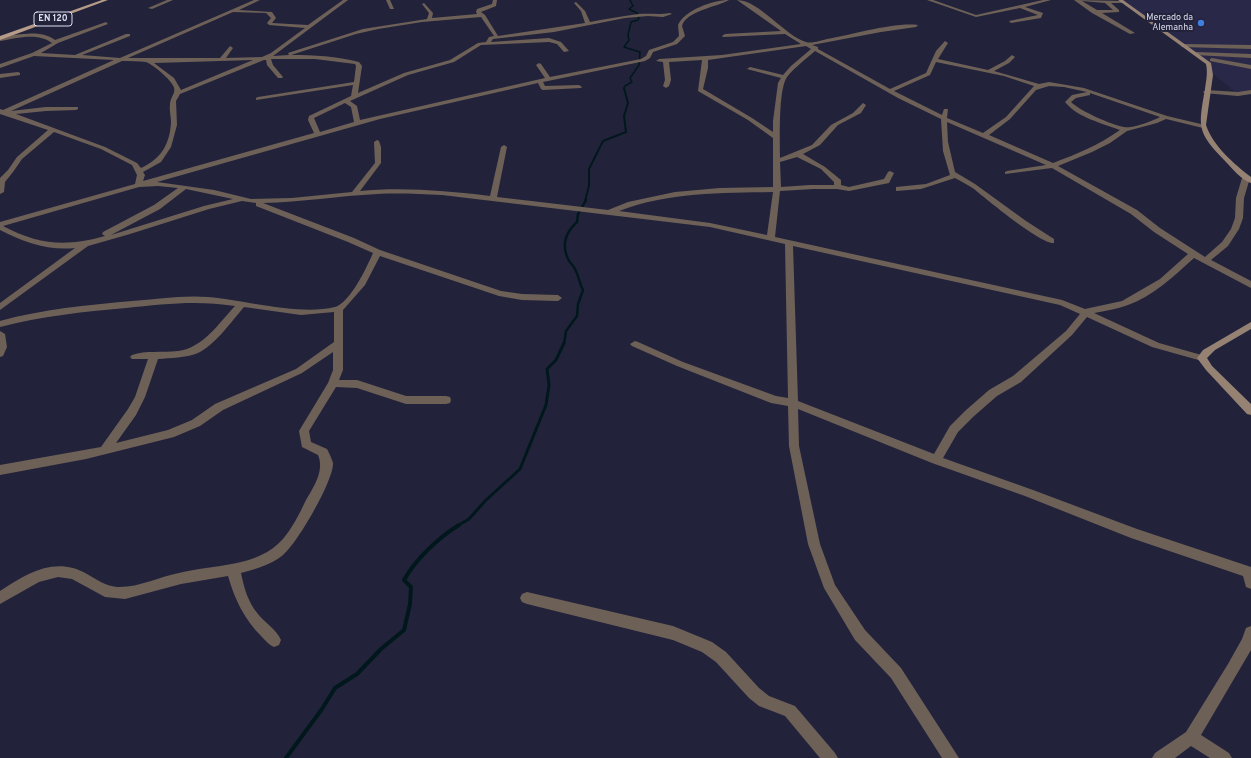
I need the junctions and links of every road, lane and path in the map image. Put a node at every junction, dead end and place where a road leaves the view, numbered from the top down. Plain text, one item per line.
1 (106, 0) edge
2 (171, 0) edge
3 (258, 0) edge
4 (346, 0) edge
5 (388, 0) edge
6 (495, 0) edge
7 (728, 0) edge
8 (739, 0) edge
9 (929, 0) edge
10 (1050, 0) edge
11 (1076, 0) edge
12 (1080, 0) edge
13 (1122, 1) edge
14 (1107, 2) junction
15 (576, 3) dead end
16 (424, 4) dead end
17 (1022, 7) junction
18 (150, 8) dead end
19 (392, 8) dead end
20 (232, 11) junction
21 (1094, 12) junction
22 (670, 14) dead end
23 (482, 15) junction
24 (429, 19) junction
25 (1011, 22) dead end
26 (106, 23) dead end
27 (588, 24) junction
28 (32, 26) junction
29 (916, 26) dead end
30 (309, 27) junction
31 (784, 32) junction
32 (1132, 33) dead end
33 (28, 35) junction
34 (128, 35) dead end
35 (496, 36) junction
36 (724, 36) dead end
37 (1, 38) edge
38 (55, 42) junction
39 (488, 43) junction
40 (945, 43) dead end
41 (807, 44) junction
42 (1184, 46) junction
43 (1251, 47) edge
44 (230, 48) dead end
45 (816, 48) junction
46 (566, 51) dead end
47 (34, 54) junction
48 (76, 56) junction
49 (1199, 56) junction
50 (1251, 56) edge
51 (278, 57) junction
52 (1012, 57) dead end
53 (266, 58) junction
54 (705, 59) junction
55 (119, 60) junction
56 (222, 60) junction
57 (935, 60) junction
58 (150, 61) junction
59 (659, 61) dead end
60 (666, 61) junction
61 (539, 65) dead end
62 (0, 66) edge
63 (1251, 67) edge
64 (750, 69) dead end
65 (987, 72) junction
66 (18, 74) dead end
67 (0, 76) edge
68 (280, 77) dead end
69 (784, 77) junction
70 (548, 80) junction
71 (540, 81) junction
72 (357, 83) junction
73 (666, 86) dead end
74 (1039, 86) junction
75 (578, 87) dead end
76 (890, 91) junction
77 (1206, 92) junction
78 (1251, 92) edge
79 (178, 93) junction
80 (1099, 94) junction
81 (354, 97) junction
82 (258, 99) dead end
83 (346, 101) junction
84 (863, 105) dead end
85 (76, 108) dead end
86 (946, 110) dead end
87 (3, 113) edge
88 (1165, 117) junction
89 (943, 118) junction
90 (357, 123) junction
91 (1203, 126) junction
92 (53, 129) junction
93 (1125, 130) junction
94 (318, 135) junction
95 (984, 135) junction
96 (776, 137) junction
97 (378, 142) dead end
98 (504, 147) dead end
99 (797, 154) junction
100 (776, 161) junction
101 (1052, 166) junction
102 (140, 171) junction
103 (890, 173) dead end
104 (1007, 173) dead end
105 (955, 175) junction
106 (1249, 179) edge
107 (138, 185) junction
108 (184, 187) junction
109 (837, 187) junction
110 (777, 189) junction
111 (899, 189) dead end
112 (0, 192) edge
113 (354, 194) junction
114 (247, 200) junction
115 (493, 200) junction
116 (609, 212) junction
117 (0, 224) edge
118 (0, 227) edge
119 (771, 239) junction
120 (1051, 241) dead end
121 (789, 243) junction
122 (86, 244) junction
123 (377, 252) junction
124 (1193, 254) junction
125 (1205, 261) junction
126 (1251, 286) edge
127 (558, 298) dead end
128 (241, 305) junction
129 (0, 307) edge
130 (339, 309) junction
131 (1086, 312) junction
132 (0, 324) edge
133 (1251, 325) edge
134 (0, 334) edge
135 (338, 344) junction
136 (635, 344) dead end
137 (0, 354) edge
138 (135, 357) dead end
139 (154, 357) junction
140 (1202, 358) junction
141 (333, 383) junction
142 (446, 400) dead end
143 (793, 404) junction
144 (1251, 411) edge
145 (105, 450) junction
146 (936, 460) junction
147 (0, 470) edge
148 (233, 569) junction
149 (1250, 576) edge
150 (0, 598) edge
151 (527, 598) dead end
152 (1251, 633) edge
153 (274, 640) dead end
154 (1191, 737) junction
155 (830, 758) edge
156 (951, 758) edge
157 (1160, 758) edge
158 (1224, 758) edge

1 - 28 main road, EN 120
2 - 18 street
3 - 20 street
4 - 30 street
5 - 19 street
6 - 23 street
7 - 70 street
8 - 31 street
9 - 17 street
10 - 17 street
11 - 21 street
12 - 14 street
13 - 14 street
13 - 42 street
14 - 21 street
15 - 27 street
16 - 24 street
17 - 25 street
20 - 30 street
20 - 55 street
21 - 32 street
22 - 27 street
23 - 24 street
23 - 35 street
24 - 51 street
26 - 38 street
27 - 35 street
28 - 33 street
28 - 37 main road, EN 120
29 - 41 street
30 - 53 street
31 - 36 street
31 - 41 street
33 - 37 street
33 - 38 street
34 - 48 street
35 - 39 street
38 - 47 street
39 - 46 street
39 - 81 street
40 - 57 street
41 - 45 street
41 - 54 street
42 - 43 street
42 - 49 street
44 - 56 street
45 - 69 street
45 - 76 street
47 - 48 street
47 - 62 street
48 - 55 street
49 - 50 street
49 - 63 street
49 - 77 street
51 - 53 street
51 - 72 street
52 - 65 street
53 - 56 street
53 - 68 street
53 - 79 street
54 - 60 street
54 - 96 street
55 - 58 street
55 - 87 street
56 - 58 street
57 - 65 street
57 - 76 street
58 - 79 street
59 - 60 street
60 - 73 street
61 - 70 street
64 - 69 street
65 - 74 street
66 - 67 street
69 - 96 street
70 - 71 street
71 - 75 street
71 - 90 street
72 - 81 street
72 - 82 street
74 - 80 street
74 - 95 street
76 - 89 street
77 - 78 street
77 - 91 street
79 - 102 street
80 - 88 street
80 - 93 street
81 - 83 street
83 - 90 street
83 - 94 street
84 - 99 street
85 - 87 street
86 - 89 street
87 - 92 street
88 - 91 street
88 - 93 street
89 - 95 street
89 - 105 street
90 - 94 street
91 - 106 street
92 - 102 street
92 - 112 street
93 - 101 street
94 - 107 street
95 - 101 street
96 - 100 street
97 - 113 street
98 - 115 street
99 - 100 street
99 - 109 street
100 - 110 street
101 - 104 street
101 - 124 street
102 - 107 street
103 - 109 street
105 - 111 street
105 - 120 street
106 - 125 street
107 - 108 street
107 - 117 street
108 - 114 street
108 - 122 street
109 - 110 street
110 - 116 street
110 - 119 street
113 - 114 street
113 - 115 street
114 - 122 street
114 - 123 street
115 - 116 street
116 - 119 street
118 - 122 street
119 - 121 street
121 - 131 street
121 - 143 street
122 - 129 street
123 - 127 street
123 - 130 street
124 - 125 street
124 - 131 street
125 - 126 street
128 - 130 street
128 - 132 street
128 - 139 street
130 - 135 street
131 - 140 street
131 - 146 street
133 - 140 street
134 - 137 street
135 - 141 street
135 - 145 street
136 - 143 street
138 - 139 street
139 - 145 street
140 - 144 street
141 - 142 street
141 - 148 street
143 - 146 street
143 - 156 street
145 - 147 street
146 - 149 street
148 - 150 street
148 - 153 street
151 - 155 street
152 - 154 street
154 - 157 street
154 - 158 street

